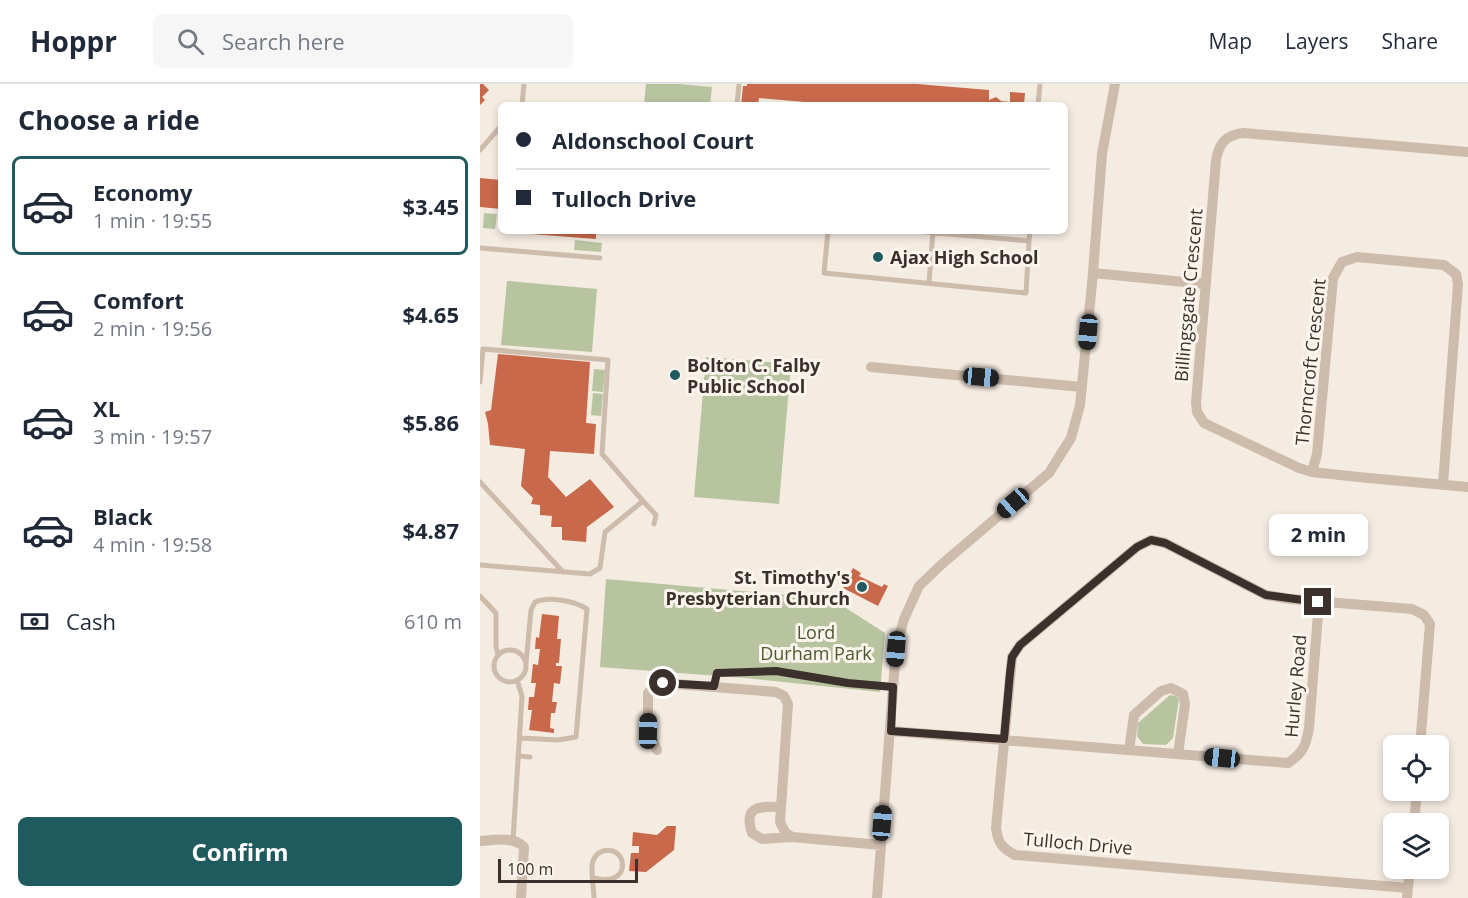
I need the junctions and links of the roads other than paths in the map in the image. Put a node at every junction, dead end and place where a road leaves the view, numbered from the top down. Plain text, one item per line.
1 (524, 84) edge
2 (738, 84) edge
3 (1040, 84) edge
4 (1115, 84) edge
5 (522, 102) edge
6 (736, 102) edge
7 (1038, 102) edge
8 (498, 129) edge
9 (480, 150) edge
10 (1468, 152) edge
11 (828, 234) edge
12 (933, 234) edge
13 (954, 234) edge
14 (1030, 234) edge
15 (1029, 241) junction
16 (480, 248) edge
17 (600, 258) dead end
18 (1093, 273) junction
19 (929, 283) junction
20 (1205, 284) junction
21 (871, 367) dead end
22 (480, 382) edge
23 (1082, 387) junction
24 (1312, 472) junction
25 (480, 482) edge
26 (1443, 484) junction
27 (1468, 487) edge
28 (643, 501) junction
29 (654, 524) dead end
30 (480, 565) edge
31 (563, 572) junction
32 (480, 596) edge
33 (1318, 602) junction
34 (498, 655) junction
35 (526, 663) junction
36 (517, 680) junction
37 (714, 686) junction
38 (893, 687) junction
39 (891, 731) junction
40 (1421, 735) edge
41 (520, 738) junction
42 (1004, 739) junction
43 (657, 750) dead end
44 (1130, 750) junction
45 (1178, 754) junction
46 (519, 756) junction
47 (530, 757) dead end
48 (781, 807) junction
49 (792, 837) junction
50 (513, 840) junction
51 (480, 841) edge
52 (881, 845) junction
53 (594, 878) junction
54 (1408, 893) edge
55 (521, 898) edge
56 (594, 898) edge
57 (877, 898) edge

1 - 5 lane
2 - 6 lane
3 - 7 lane
4 - 18 street
8 - 9 lane
10 - 20 street, Billingsgate Crescent
11 - 19 lane
12 - 19 lane
13 - 15 lane
14 - 15 lane
15 - 19 lane
16 - 17 lane
18 - 20 street
18 - 23 street
20 - 24 street, Billingsgate Crescent
21 - 23 street
22 - 28 lane
23 - 38 street
24 - 26 street, Billingsgate Crescent
24 - 26 street, Thorncroft Crescent
25 - 31 lane
26 - 27 street, Billingsgate Crescent
28 - 29 lane
28 - 31 lane
30 - 31 lane
32 - 34 lane
33 - 40 street, Tulloch Drive
33 - 42 street, Tulloch Drive
33 - 45 street, Hurley Road
34 - 35 lane
34 - 36 lane
35 - 36 lane
35 - 41 lane
36 - 41 lane
37 - 38 lane
37 - 43 street
37 - 48 street
38 - 39 street
39 - 42 street, Hurley Road
39 - 52 street
41 - 46 lane
42 - 44 street, Hurley Road
42 - 54 street, Tulloch Drive
44 - 45 street, Hurley Road
44 - 45 street
46 - 47 lane
46 - 50 lane
48 - 49 street
48 - 49 street
49 - 52 street
50 - 51 street
50 - 55 street
52 - 57 street
53 - 53 lane
53 - 56 lane

